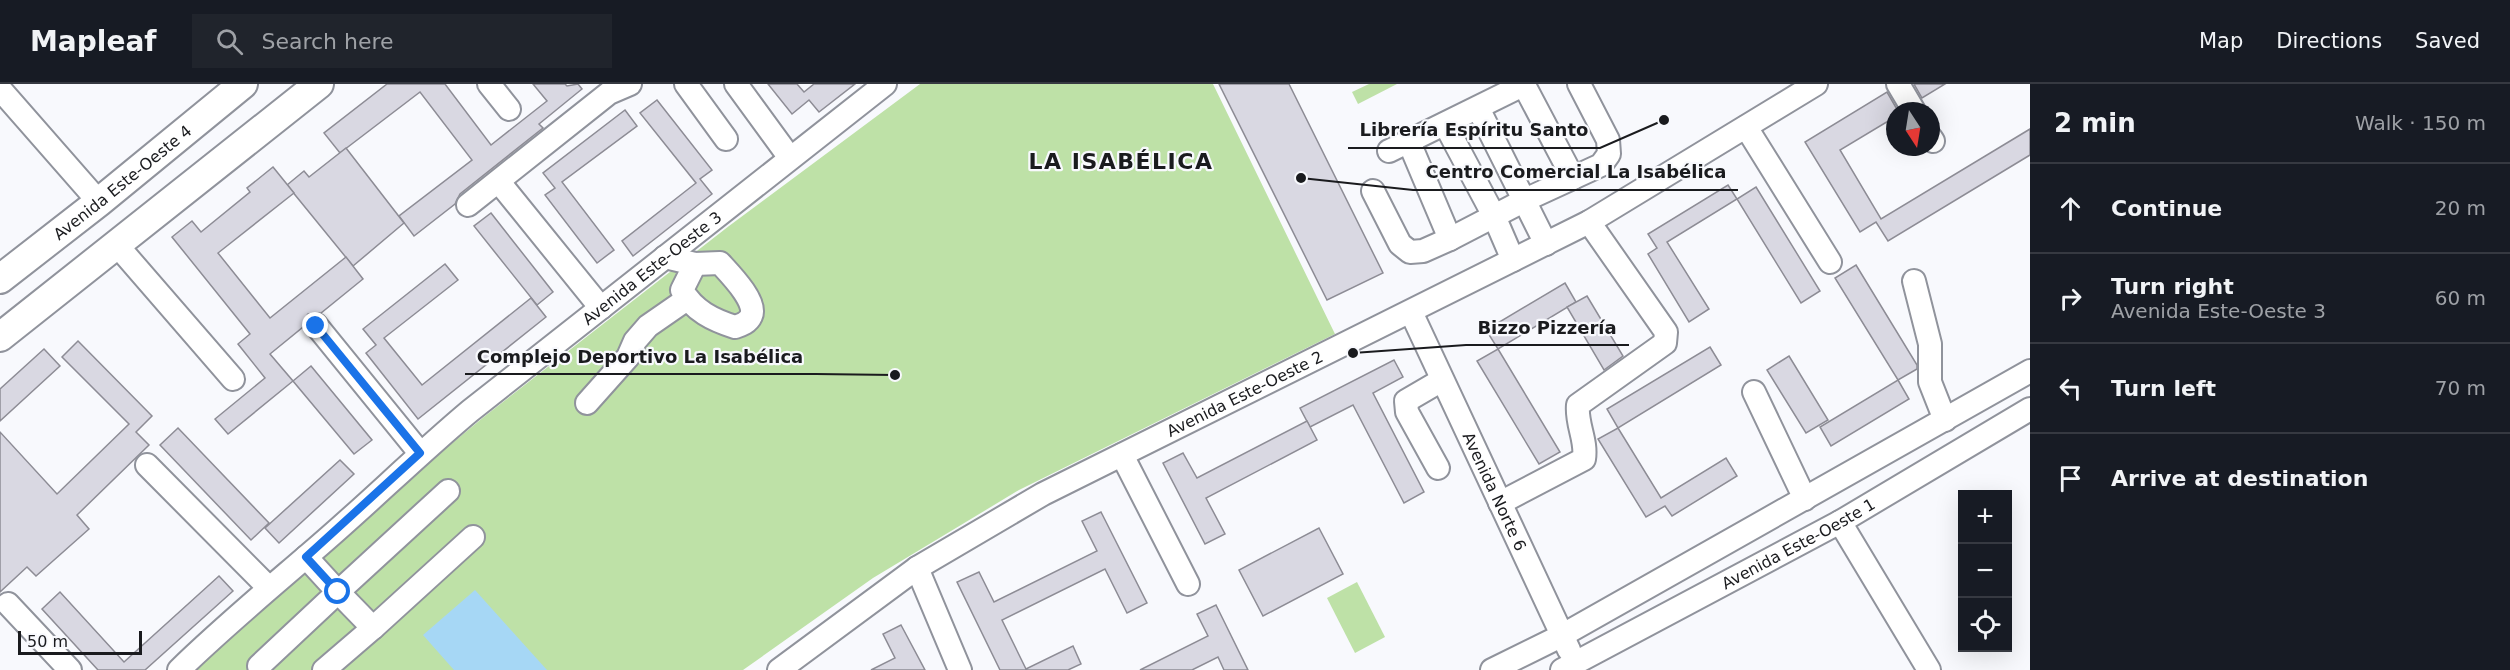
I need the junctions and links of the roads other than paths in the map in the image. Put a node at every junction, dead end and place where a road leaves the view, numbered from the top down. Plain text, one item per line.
1 (243, 84) edge
2 (319, 84) edge
3 (489, 84) edge
4 (630, 84) edge
5 (686, 84) edge
6 (736, 84) edge
7 (885, 84) edge
8 (1524, 84) edge
9 (1579, 84) edge
10 (1816, 84) edge
11 (1898, 84) edge
12 (0, 89) edge
13 (1909, 102) edge
14 (1478, 108) junction
15 (509, 109) dead end
16 (1445, 124) junction
17 (1746, 127) junction
18 (726, 139) dead end
19 (790, 158) junction
20 (1574, 178) junction
21 (499, 182) junction
22 (1374, 191) dead end
23 (1525, 200) junction
24 (99, 202) junction
25 (468, 204) dead end
26 (1494, 216) junction
27 (1589, 222) junction
28 (1450, 239) junction
29 (116, 244) junction
30 (1546, 244) junction
31 (665, 256) junction
32 (1513, 260) junction
33 (1830, 262) dead end
34 (695, 264) junction
35 (0, 279) edge
36 (1914, 281) dead end
37 (687, 299) junction
38 (601, 308) junction
39 (1411, 312) junction
40 (316, 326) dead end
41 (0, 338) edge
42 (2030, 371) edge
43 (233, 379) dead end
44 (1442, 380) junction
45 (1754, 392) dead end
46 (587, 403) dead end
47 (2030, 409) edge
48 (1945, 420) junction
49 (420, 453) junction
50 (1122, 454) junction
51 (147, 465) dead end
52 (1438, 468) dead end
53 (448, 491) dead end
54 (1805, 499) junction
55 (1500, 503) junction
56 (1840, 522) junction
57 (473, 537) dead end
58 (306, 557) junction
59 (916, 568) junction
60 (1188, 584) dead end
61 (268, 587) junction
62 (338, 592) junction
63 (8, 604) dead end
64 (373, 628) junction
65 (1562, 636) junction
66 (259, 666) dead end
67 (1573, 668) edge
68 (70, 670) edge
69 (179, 670) edge
70 (324, 670) edge
71 (779, 670) edge
72 (960, 670) edge
73 (1492, 670) edge
74 (1929, 670) edge

1 - 24 main road, Avenida Este-Oeste 4
2 - 29 main road
3 - 15 street
4 - 21 street
5 - 18 street
6 - 19 street
7 - 19 street, Avenida Este-Oeste 3
8 - 14 street
8 - 20 street
9 - 20 street
10 - 17 street, Avenida Este-Oeste 2
11 - 13 street
12 - 24 street
14 - 16 street
14 - 23 street
16 - 26 street
16 - 28 street
17 - 27 street, Avenida Este-Oeste 2
17 - 33 street
19 - 31 street, Avenida Este-Oeste 3
20 - 23 street
21 - 25 street
21 - 38 street
22 - 28 street
23 - 26 street
23 - 30 street
24 - 35 main road, Avenida Este-Oeste 4
26 - 28 street
26 - 32 street
27 - 30 street, Avenida Este-Oeste 2
27 - 55 street
29 - 41 main road
29 - 43 street
30 - 32 street, Avenida Este-Oeste 2
31 - 34 street
31 - 38 street, Avenida Este-Oeste 3
32 - 39 street, Avenida Este-Oeste 2
34 - 37 street
34 - 37 street
36 - 48 street
37 - 46 street
38 - 49 street, Avenida Este-Oeste 3
39 - 44 street, Avenida Norte 6
39 - 50 street, Avenida Este-Oeste 2
40 - 49 street
42 - 48 street
44 - 52 street
44 - 55 street, Avenida Norte 6
45 - 54 street
47 - 56 street, Avenida Este-Oeste 1
48 - 54 street
49 - 58 street, Avenida Este-Oeste 3
50 - 59 street, Avenida Este-Oeste 2
50 - 60 street
51 - 61 street
53 - 62 street
54 - 65 street
55 - 65 street, Avenida Norte 6
56 - 67 street, Avenida Este-Oeste 1
56 - 74 street
57 - 64 street
58 - 61 street, Avenida Este-Oeste 3
58 - 62 street
59 - 71 street, Avenida Este-Oeste 2
59 - 72 street
61 - 69 street, Avenida Este-Oeste 3
62 - 64 street
62 - 66 street
63 - 68 street
64 - 70 street
65 - 67 street, Avenida Norte 6
65 - 73 street

